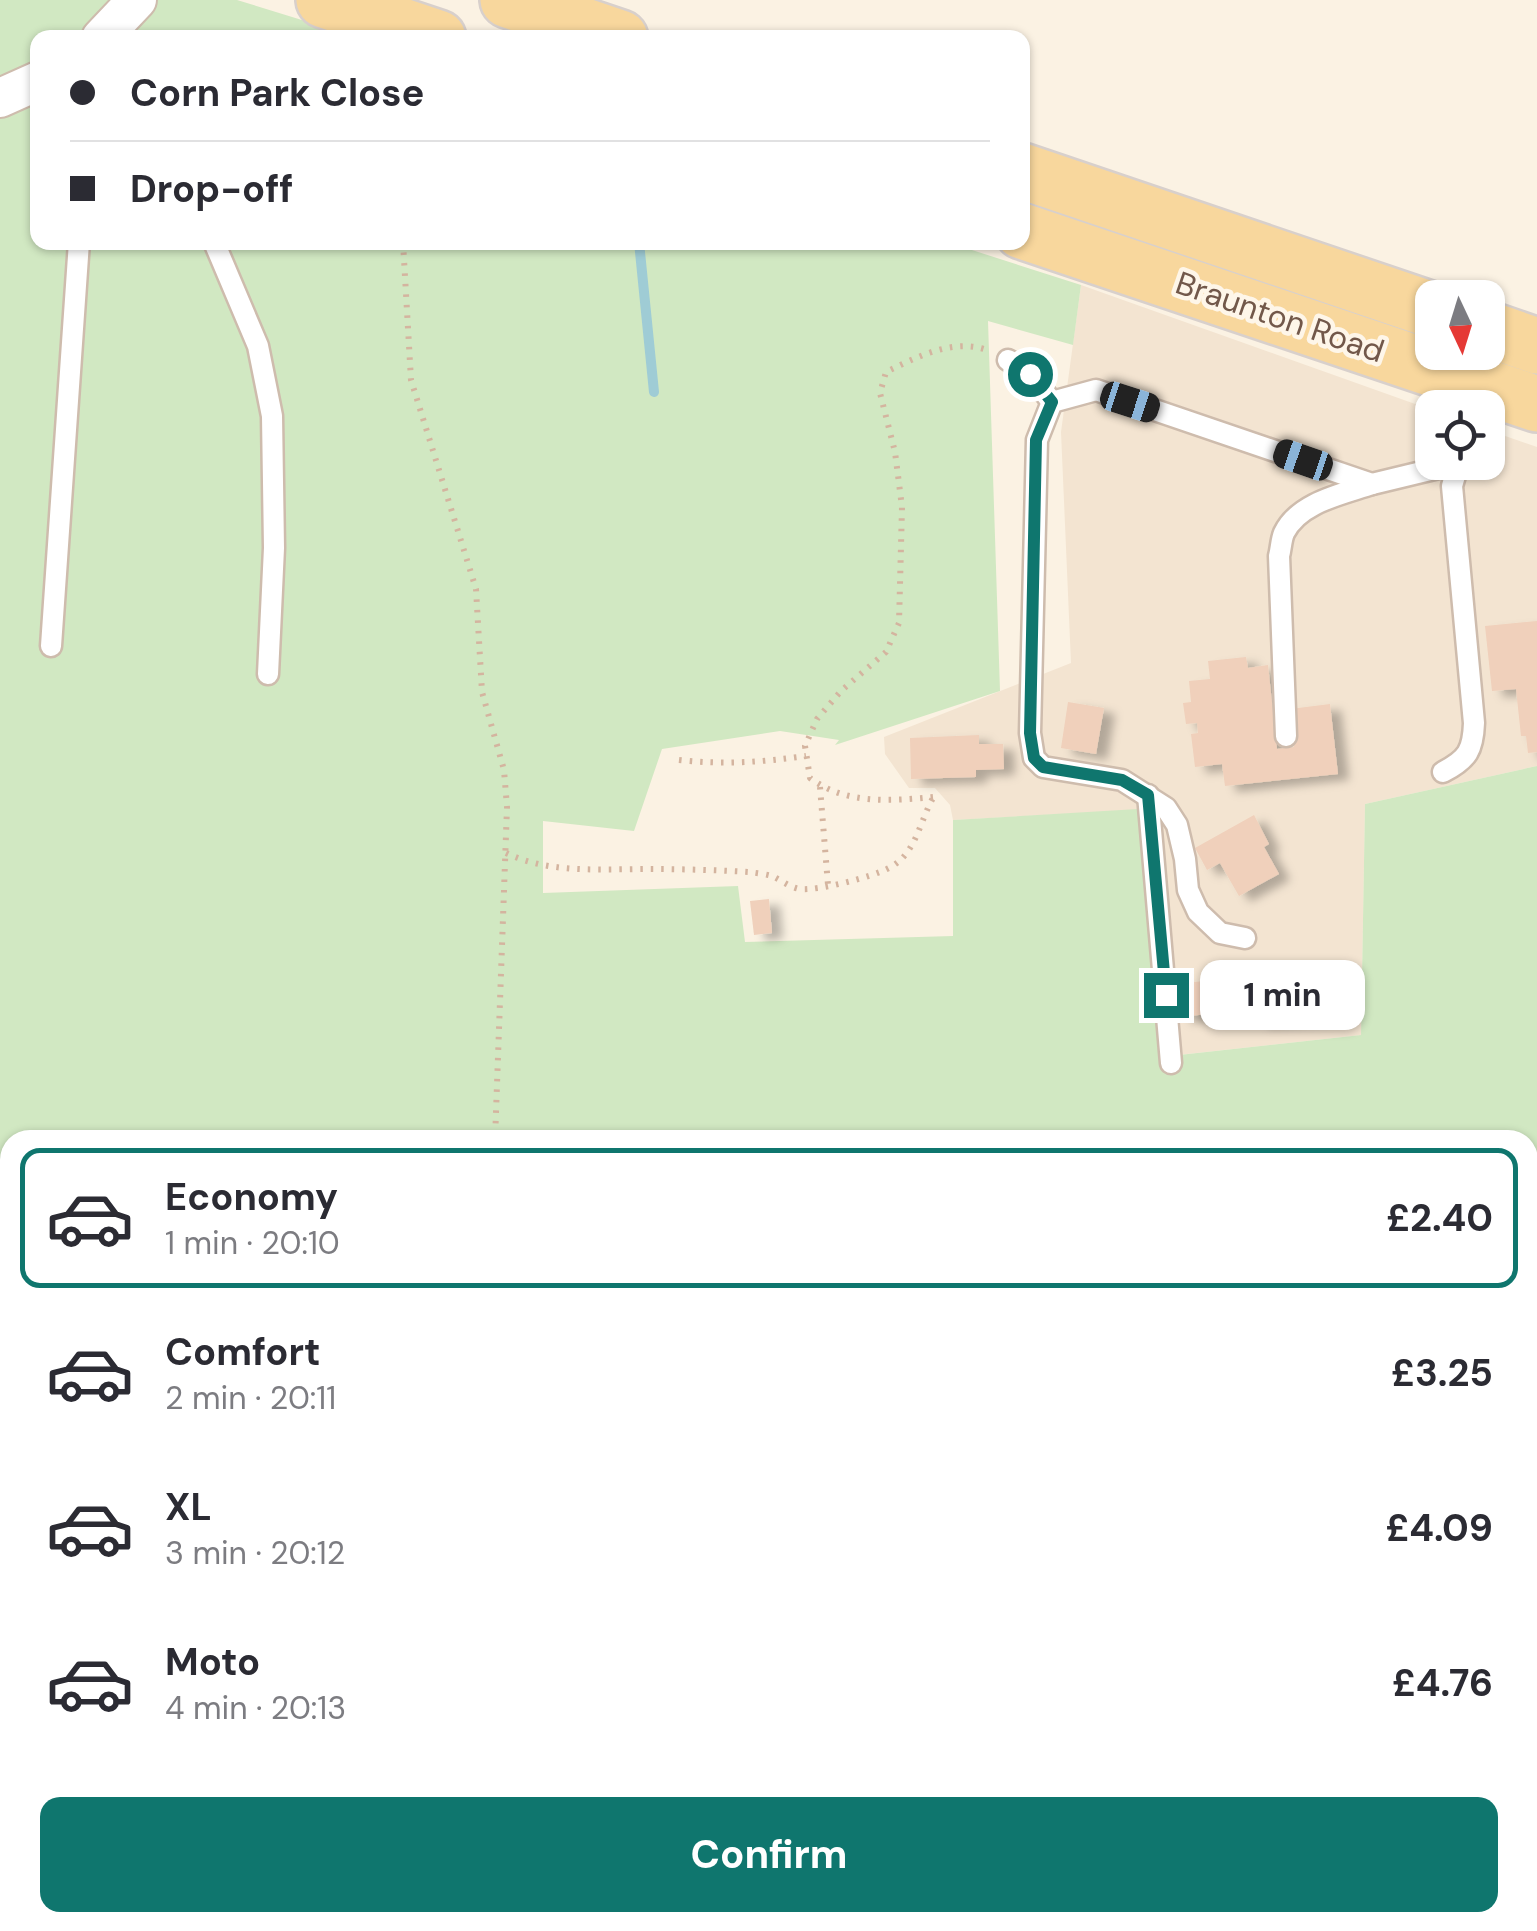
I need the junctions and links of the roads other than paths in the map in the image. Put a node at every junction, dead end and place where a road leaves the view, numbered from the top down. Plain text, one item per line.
1 (137, 0) edge
2 (324, 0) edge
3 (508, 0) edge
4 (109, 30) edge
5 (414, 30) edge
6 (596, 30) edge
7 (30, 85) edge
8 (30, 88) edge
9 (0, 98) edge
10 (0, 113) edge
11 (1030, 174) edge
12 (1030, 233) edge
13 (78, 250) edge
14 (217, 250) edge
15 (1415, 304) edge
16 (1505, 335) edge
17 (1537, 346) edge
18 (1008, 360) road end
19 (1462, 390) edge
20 (1505, 400) edge
21 (1052, 402) junction
22 (1537, 404) edge
23 (1415, 474) edge
24 (1454, 480) edge
25 (1372, 484) junction
26 (51, 646) dead end
27 (268, 674) dead end
28 (1286, 736) dead end
29 (1443, 772) dead end
30 (1148, 795) junction
31 (1245, 938) dead end
32 (1172, 1063) dead end

1 - 4 street
2 - 5 main road
3 - 6 main road
7 - 9 street
8 - 10 lane
11 - 15 main road, Braunton Road
12 - 19 main road, Braunton Road
13 - 26 lane
14 - 27 lane
16 - 17 main road
18 - 21 lane
20 - 22 main road, Braunton Road
21 - 25 lane
21 - 30 lane
23 - 25 lane
24 - 29 lane
25 - 28 lane
30 - 31 lane
30 - 32 lane

